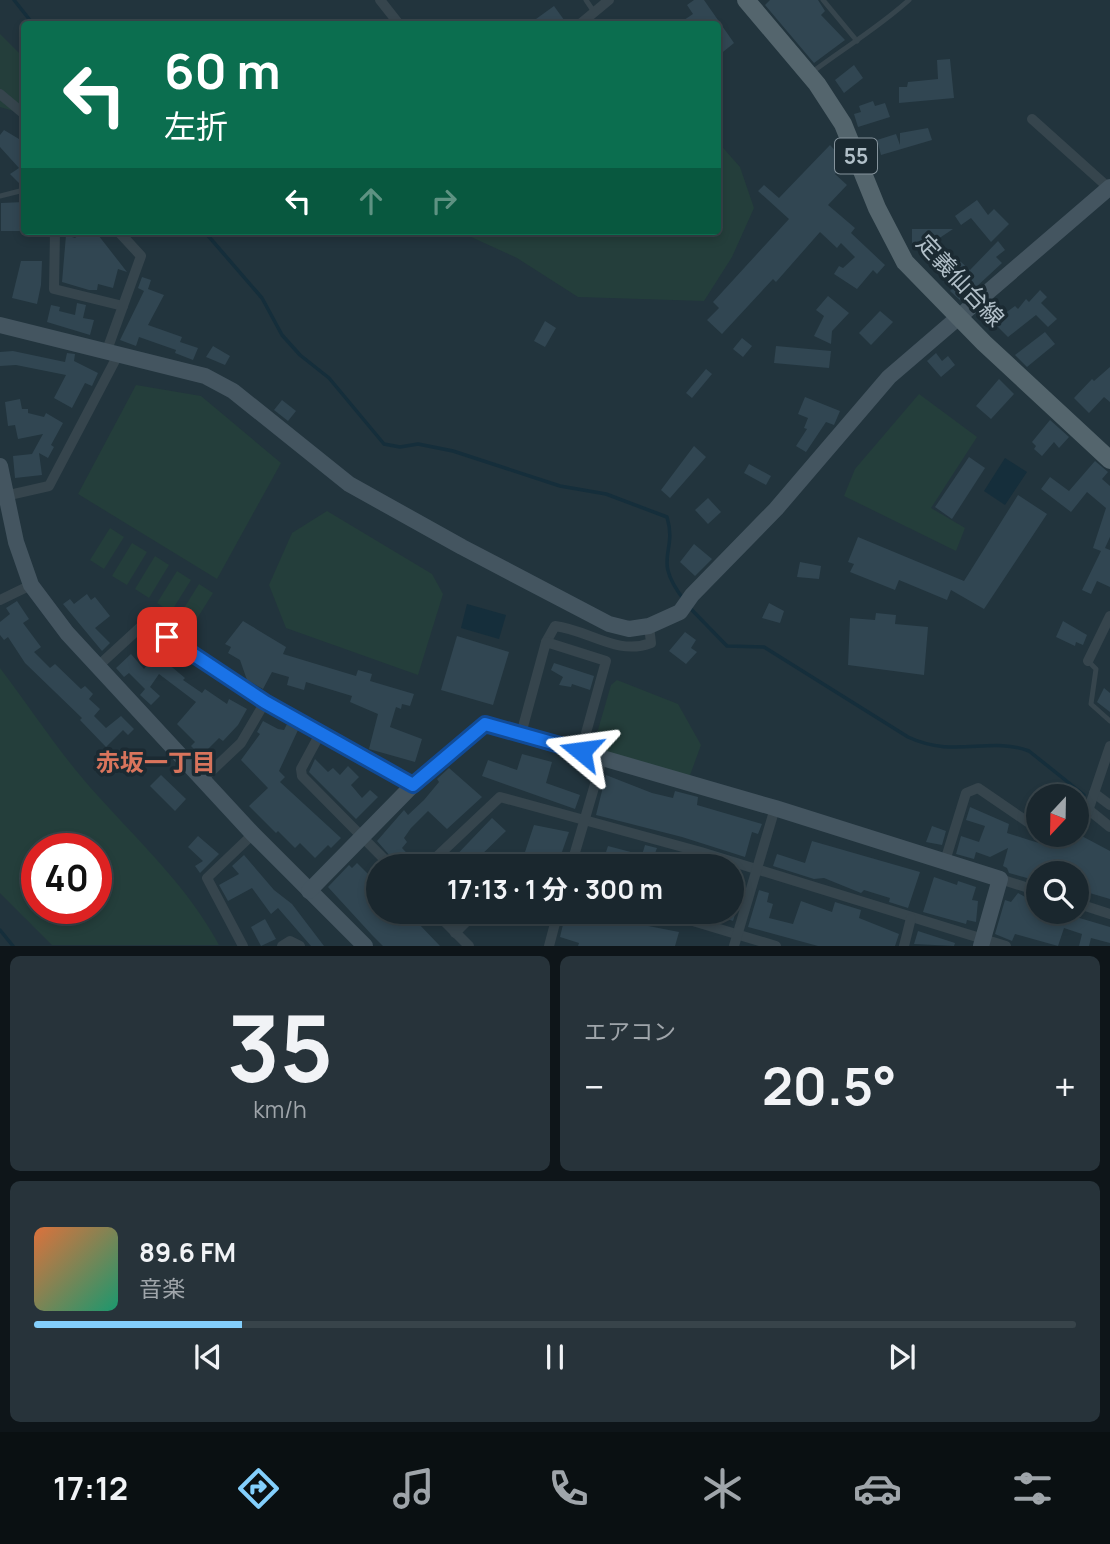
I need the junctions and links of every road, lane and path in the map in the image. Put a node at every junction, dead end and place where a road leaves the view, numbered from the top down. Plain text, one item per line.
1 (380, 0) edge
2 (586, 0) edge
3 (609, 0) edge
4 (823, 0) edge
5 (909, 0) edge
6 (754, 3) edge
7 (594, 12) junction
8 (397, 21) edge
9 (584, 21) edge
10 (857, 41) junction
11 (809, 75) junction
12 (0, 94) edge
13 (21, 112) edge
14 (1032, 119) dead end
15 (1109, 188) edge
16 (20, 191) dead end
17 (0, 196) edge
18 (55, 235) edge
19 (122, 235) edge
20 (123, 306) junction
21 (957, 316) junction
22 (0, 325) edge
23 (113, 351) junction
24 (1110, 460) edge
25 (0, 466) edge
26 (5, 496) junction
27 (31, 585) junction
28 (0, 600) edge
29 (1110, 617) edge
30 (649, 626) junction
31 (546, 642) junction
32 (1088, 661) joint
33 (97, 667) junction
34 (265, 702) junction
35 (1110, 720) edge
36 (321, 732) junction
37 (521, 734) junction
38 (1110, 746) edge
39 (581, 751) junction
40 (603, 757) junction
41 (203, 779) junction
42 (413, 785) junction
43 (1094, 793) junction
44 (1110, 805) edge
45 (775, 808) junction
46 (1089, 810) joint
47 (585, 820) junction
48 (1026, 821) edge
49 (1110, 827) edge
50 (253, 834) junction
51 (362, 835) junction
52 (380, 854) edge
53 (440, 854) edge
54 (575, 854) edge
55 (945, 861) junction
56 (757, 869) junction
57 (1000, 879) junction
58 (1026, 887) edge
59 (309, 891) junction
60 (1089, 907) edge
61 (1110, 914) edge
62 (911, 918) junction
63 (446, 924) edge
64 (464, 924) edge
65 (554, 924) edge
66 (703, 924) edge
67 (455, 933) junction
68 (737, 934) junction
69 (982, 942) edge
70 (243, 946) edge
71 (282, 946) edge
72 (300, 946) edge
73 (365, 946) edge
74 (469, 946) edge
75 (548, 946) edge
76 (734, 946) edge
77 (776, 946) edge
78 (904, 946) edge
79 (1006, 946) edge

1 - 8 street
2 - 7 lane
3 - 7 street
4 - 10 lane
5 - 10 lane
6 - 11 main road, 定義仙台線 / 55
7 - 9 street
10 - 11 lane
11 - 21 main road, 定義仙台線 / 55
12 - 13 street
14 - 15 street
15 - 21 street
16 - 17 lane
18 - 20 street
19 - 20 street
20 - 23 street
21 - 24 main road, 定義仙台線 / 55
21 - 30 street
22 - 23 street
23 - 26 street
23 - 30 street
25 - 26 street
26 - 27 street
27 - 28 street
27 - 33 street
29 - 32 street
30 - 31 street
31 - 37 street
31 - 39 street
32 - 35 lane
33 - 34 street
33 - 41 street
34 - 36 street
34 - 41 street
36 - 42 street
36 - 51 street
37 - 39 street
37 - 42 street
38 - 43 street
39 - 40 street
40 - 45 street
40 - 47 street
41 - 50 street
42 - 51 street
43 - 44 street
43 - 46 street
45 - 55 street
45 - 56 street
46 - 49 street
47 - 53 street
47 - 54 street
47 - 56 street
48 - 55 street
50 - 59 street
50 - 70 street
51 - 52 street
51 - 59 street
55 - 57 street
56 - 62 street
56 - 68 street
57 - 58 street
57 - 69 street
59 - 73 street
60 - 61 street
62 - 69 street
62 - 78 street
63 - 67 street
64 - 67 street
65 - 75 street
66 - 68 street
67 - 74 street
68 - 76 street
68 - 77 street
69 - 79 street
71 - 72 street

